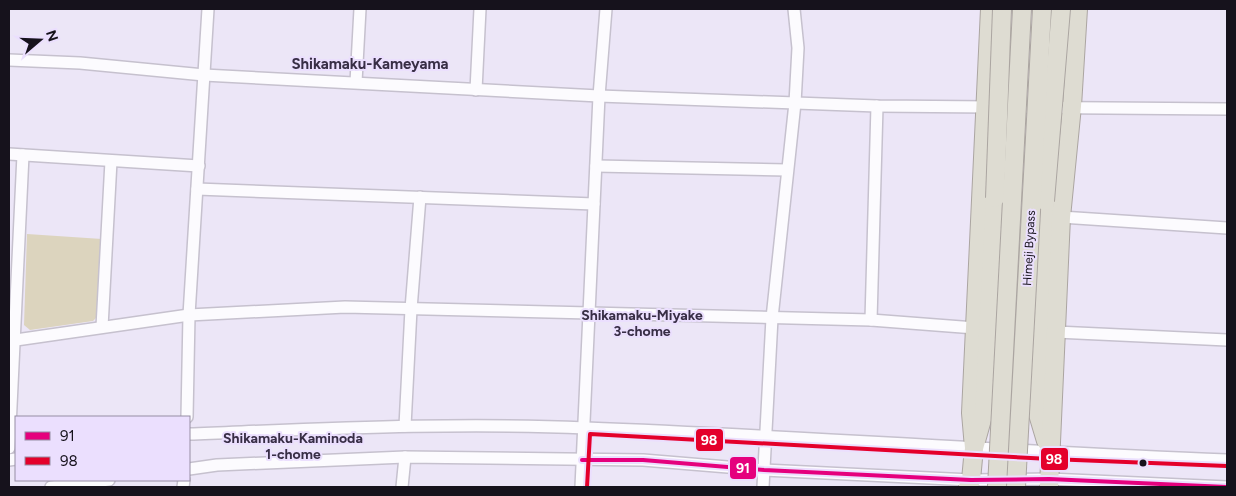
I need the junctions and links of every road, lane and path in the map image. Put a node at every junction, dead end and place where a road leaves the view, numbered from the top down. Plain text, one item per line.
1 (208, 9) edge
2 (360, 9) edge
3 (480, 9) edge
4 (606, 9) edge
5 (794, 9) edge
6 (1022, 9) edge
7 (1042, 9) edge
8 (1078, 9) edge
9 (999, 10) edge
10 (1059, 13) edge
11 (9, 60) edge
12 (204, 75) junction
13 (356, 82) junction
14 (476, 90) junction
15 (599, 96) junction
16 (795, 104) junction
17 (877, 106) junction
18 (1072, 106) junction
19 (985, 107) junction
20 (1227, 109) edge
21 (9, 154) edge
22 (22, 155) junction
23 (111, 160) junction
24 (199, 166) junction
25 (596, 166) junction
26 (787, 170) junction
27 (197, 188) junction
28 (420, 197) junction
29 (594, 204) junction
30 (1061, 217) junction
31 (1227, 228) edge
32 (411, 309) junction
33 (590, 312) junction
34 (189, 314) junction
35 (772, 318) junction
36 (871, 320) junction
37 (102, 327) junction
38 (975, 328) junction
39 (1056, 332) junction
40 (12, 340) edge
41 (1227, 340) edge
42 (187, 416) edge
43 (405, 426) junction
44 (584, 427) junction
45 (190, 434) edge
46 (766, 438) junction
47 (9, 448) edge
48 (974, 448) junction
49 (1050, 454) junction
50 (405, 457) junction
51 (582, 460) junction
52 (1227, 460) edge
53 (190, 470) edge
54 (764, 470) junction
55 (101, 481) edge
56 (1048, 484) edge
57 (971, 485) edge
58 (51, 487) edge
59 (402, 487) edge
60 (581, 487) edge
61 (764, 487) edge
62 (997, 487) edge
63 (1016, 487) edge
64 (1227, 487) edge

1 - 12 street
2 - 13 street
3 - 14 street
4 - 15 street
5 - 16 street
6 - 62 highway, Himeji Bypass, bridge
7 - 63 highway, Himeji Bypass, bridge
8 - 18 highway
9 - 19 highway
9 - 48 highway, bridge
10 - 49 highway, bridge
11 - 12 street
12 - 13 street
12 - 24 street
13 - 14 street
14 - 15 street
15 - 16 street
15 - 25 street
16 - 17 street
16 - 26 street
17 - 19 street
17 - 36 street
18 - 19 street
18 - 20 street
18 - 30 highway
19 - 38 highway
21 - 22 street
22 - 23 street
22 - 40 street
23 - 24 street
23 - 37 street
24 - 27 street
25 - 26 street
25 - 29 street
26 - 35 street
27 - 28 street
27 - 34 street
28 - 29 street
28 - 32 street
29 - 33 street
30 - 31 street
30 - 39 highway
32 - 33 street
32 - 34 street
32 - 43 street
33 - 35 street
33 - 44 street
34 - 37 street
34 - 42 street
35 - 36 street
35 - 46 street
36 - 38 street
37 - 40 street
38 - 48 highway
39 - 41 street
39 - 49 highway
40 - 47 street
43 - 44 street
43 - 45 street
44 - 46 street
44 - 51 street
46 - 48 street
46 - 54 street
48 - 49 street
48 - 57 highway
49 - 52 street
49 - 56 highway
50 - 51 street
50 - 53 street
50 - 59 street
51 - 54 street
51 - 60 street
54 - 57 street
54 - 61 street
55 - 58 street
56 - 57 street
56 - 64 street

